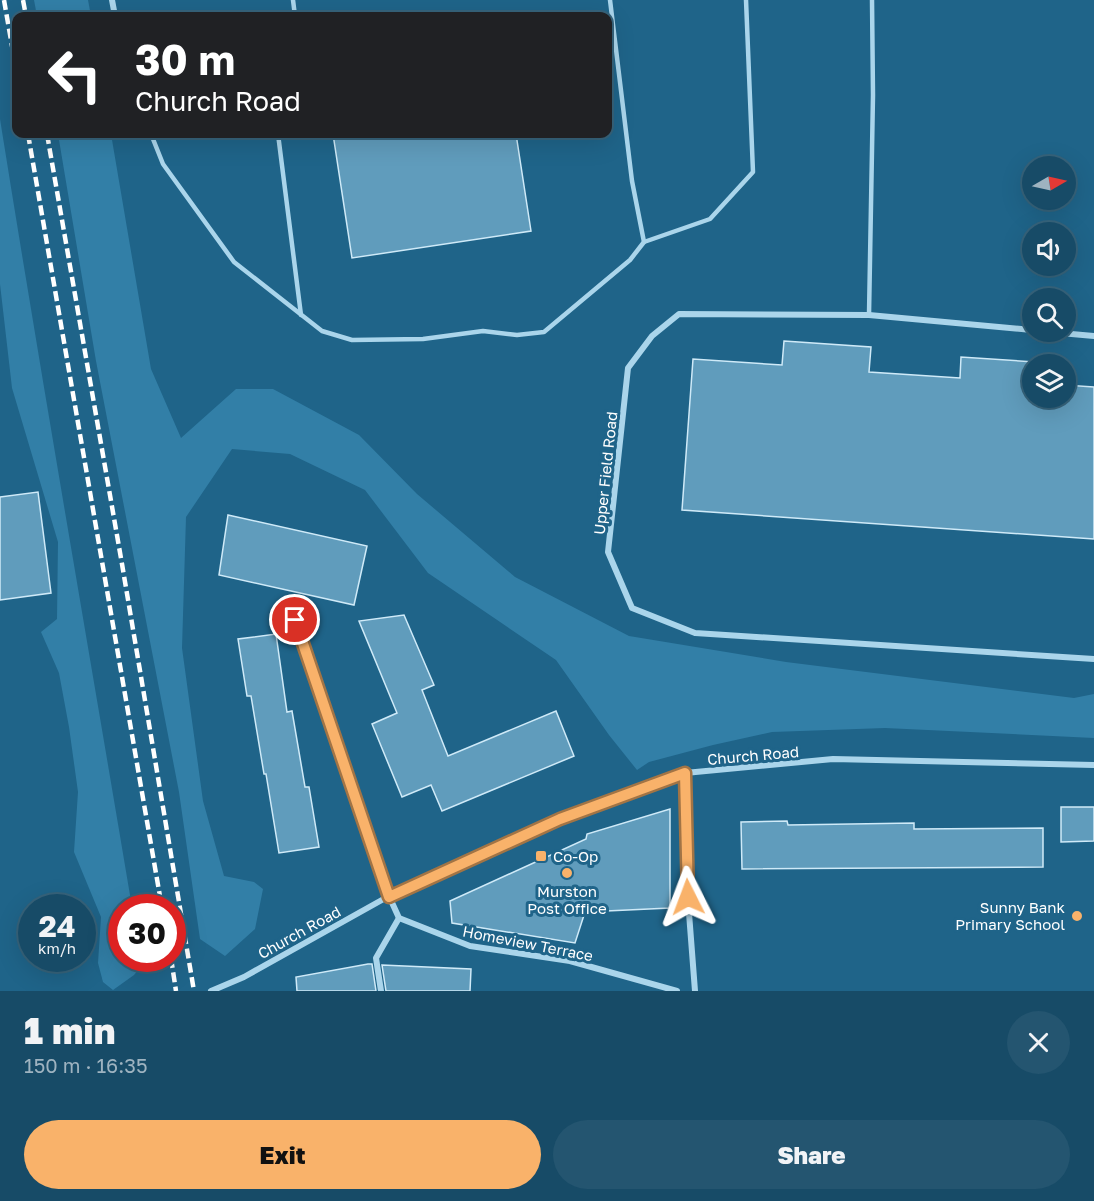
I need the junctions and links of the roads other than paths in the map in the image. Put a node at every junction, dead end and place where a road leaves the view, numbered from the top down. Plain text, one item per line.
1 (746, 0) edge
2 (872, 0) edge
3 (612, 24) edge
4 (153, 138) edge
5 (279, 138) edge
6 (644, 242) junction
7 (301, 315) junction
8 (869, 315) junction
9 (1022, 329) edge
10 (1076, 334) edge
11 (1094, 336) edge
12 (295, 620) dead end
13 (1094, 659) edge
14 (1094, 765) edge
15 (685, 773) junction
16 (389, 897) junction
17 (399, 918) junction
18 (211, 991) edge
19 (381, 991) edge
20 (677, 991) edge
21 (695, 991) edge

1 - 6 lane
2 - 8 lane
3 - 6 lane
4 - 7 lane
5 - 7 lane
6 - 7 lane
8 - 9 street, Upper Field Road
8 - 13 street, Upper Field Road
10 - 11 street
12 - 16 street
14 - 15 street, Church Road
15 - 16 street, Church Road
15 - 21 street
16 - 17 street
16 - 18 street, Church Road
17 - 19 street
17 - 20 street, Homeview Terrace

